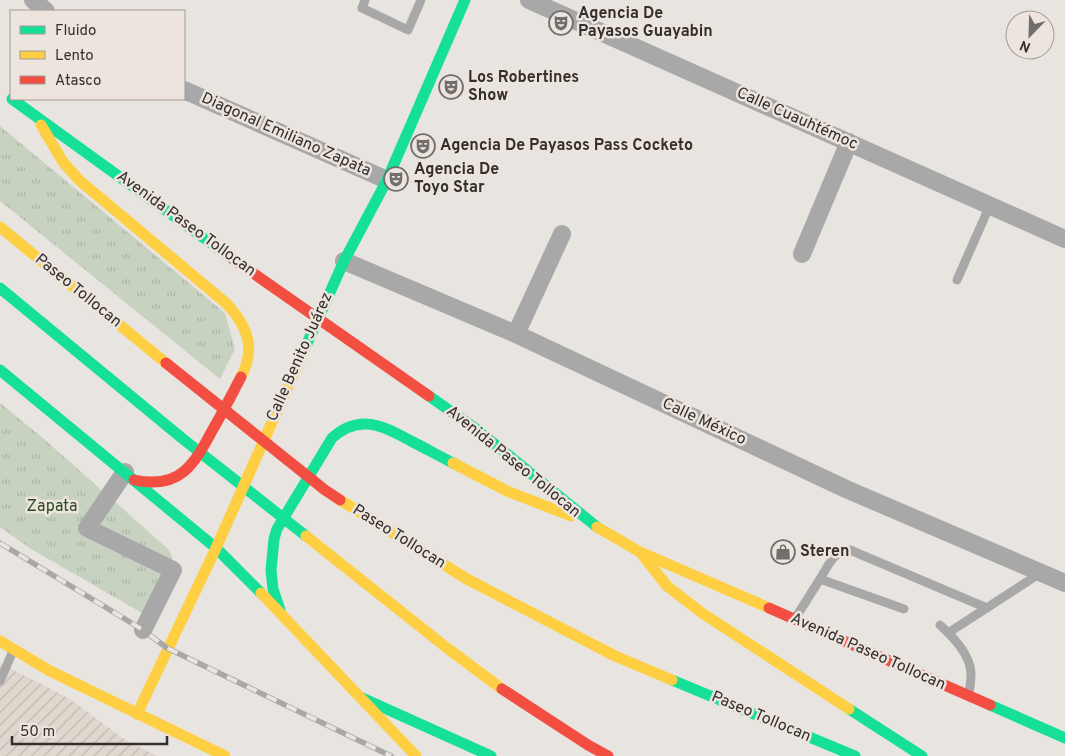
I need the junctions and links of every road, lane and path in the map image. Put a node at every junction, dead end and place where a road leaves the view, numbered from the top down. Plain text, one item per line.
1 (33, 0) edge
2 (365, 0) edge
3 (421, 0) edge
4 (465, 0) edge
5 (529, 0) edge
6 (45, 10) edge
7 (0, 90) edge
8 (185, 90) edge
9 (10, 98) edge
10 (12, 100) edge
11 (37, 117) junction
12 (849, 142) junction
13 (387, 180) junction
14 (990, 205) junction
15 (0, 226) edge
16 (562, 234) dead end
17 (1065, 238) edge
18 (802, 254) dead end
19 (344, 261) junction
20 (958, 280) dead end
21 (0, 288) edge
22 (317, 319) junction
23 (516, 334) junction
24 (0, 370) edge
25 (130, 476) junction
26 (590, 524) junction
27 (216, 548) junction
28 (640, 552) junction
29 (1042, 572) junction
30 (820, 579) junction
31 (1065, 583) edge
32 (987, 608) junction
33 (904, 609) dead end
34 (280, 612) junction
35 (795, 619) junction
36 (940, 625) dead end
37 (143, 630) dead end
38 (948, 633) junction
39 (0, 641) edge
40 (14, 650) junction
41 (0, 681) edge
42 (969, 696) junction
43 (360, 697) junction
44 (137, 714) junction
45 (1065, 738) edge
46 (224, 756) edge
47 (416, 756) edge
48 (491, 756) edge
49 (608, 756) edge
50 (855, 756) edge
51 (922, 756) edge

1 - 6 street
2 - 3 lane
4 - 13 main road, Calle Benito Juárez
5 - 12 street, Calle Cuauhtémoc
7 - 9 main road, Avenida Paseo Tollocan
8 - 13 street, Diagonal Emiliano Zapata
10 - 11 main road, Avenida Paseo Tollocan
11 - 22 main road, Avenida Paseo Tollocan
11 - 25 main road
12 - 14 street, Calle Cuauhtémoc
12 - 18 street
13 - 19 main road, Calle Benito Juárez
14 - 17 street, Calle Cuauhtémoc
14 - 20 lane
15 - 50 main road, Paseo Tollocan
16 - 23 street
19 - 22 main road, Calle Benito Juárez
19 - 23 street, Calle México
21 - 49 main road
22 - 26 main road, Avenida Paseo Tollocan
22 - 27 main road, Calle Benito Juárez
23 - 29 street, Calle México
24 - 25 main road
25 - 27 main road
25 - 37 street
26 - 28 main road, Avenida Paseo Tollocan
26 - 34 main road
27 - 34 main road
27 - 44 main road, Calle Benito Juárez
28 - 35 main road, Avenida Paseo Tollocan
28 - 51 main road
29 - 31 street, Calle México
29 - 32 lane
30 - 32 lane
30 - 33 lane
30 - 35 lane
32 - 38 lane
34 - 43 main road
35 - 42 main road, Avenida Paseo Tollocan
36 - 38 lane
38 - 42 lane
39 - 40 main road
40 - 41 lane
40 - 44 main road
42 - 45 main road, Avenida Paseo Tollocan
43 - 47 main road
43 - 48 main road
44 - 46 main road

